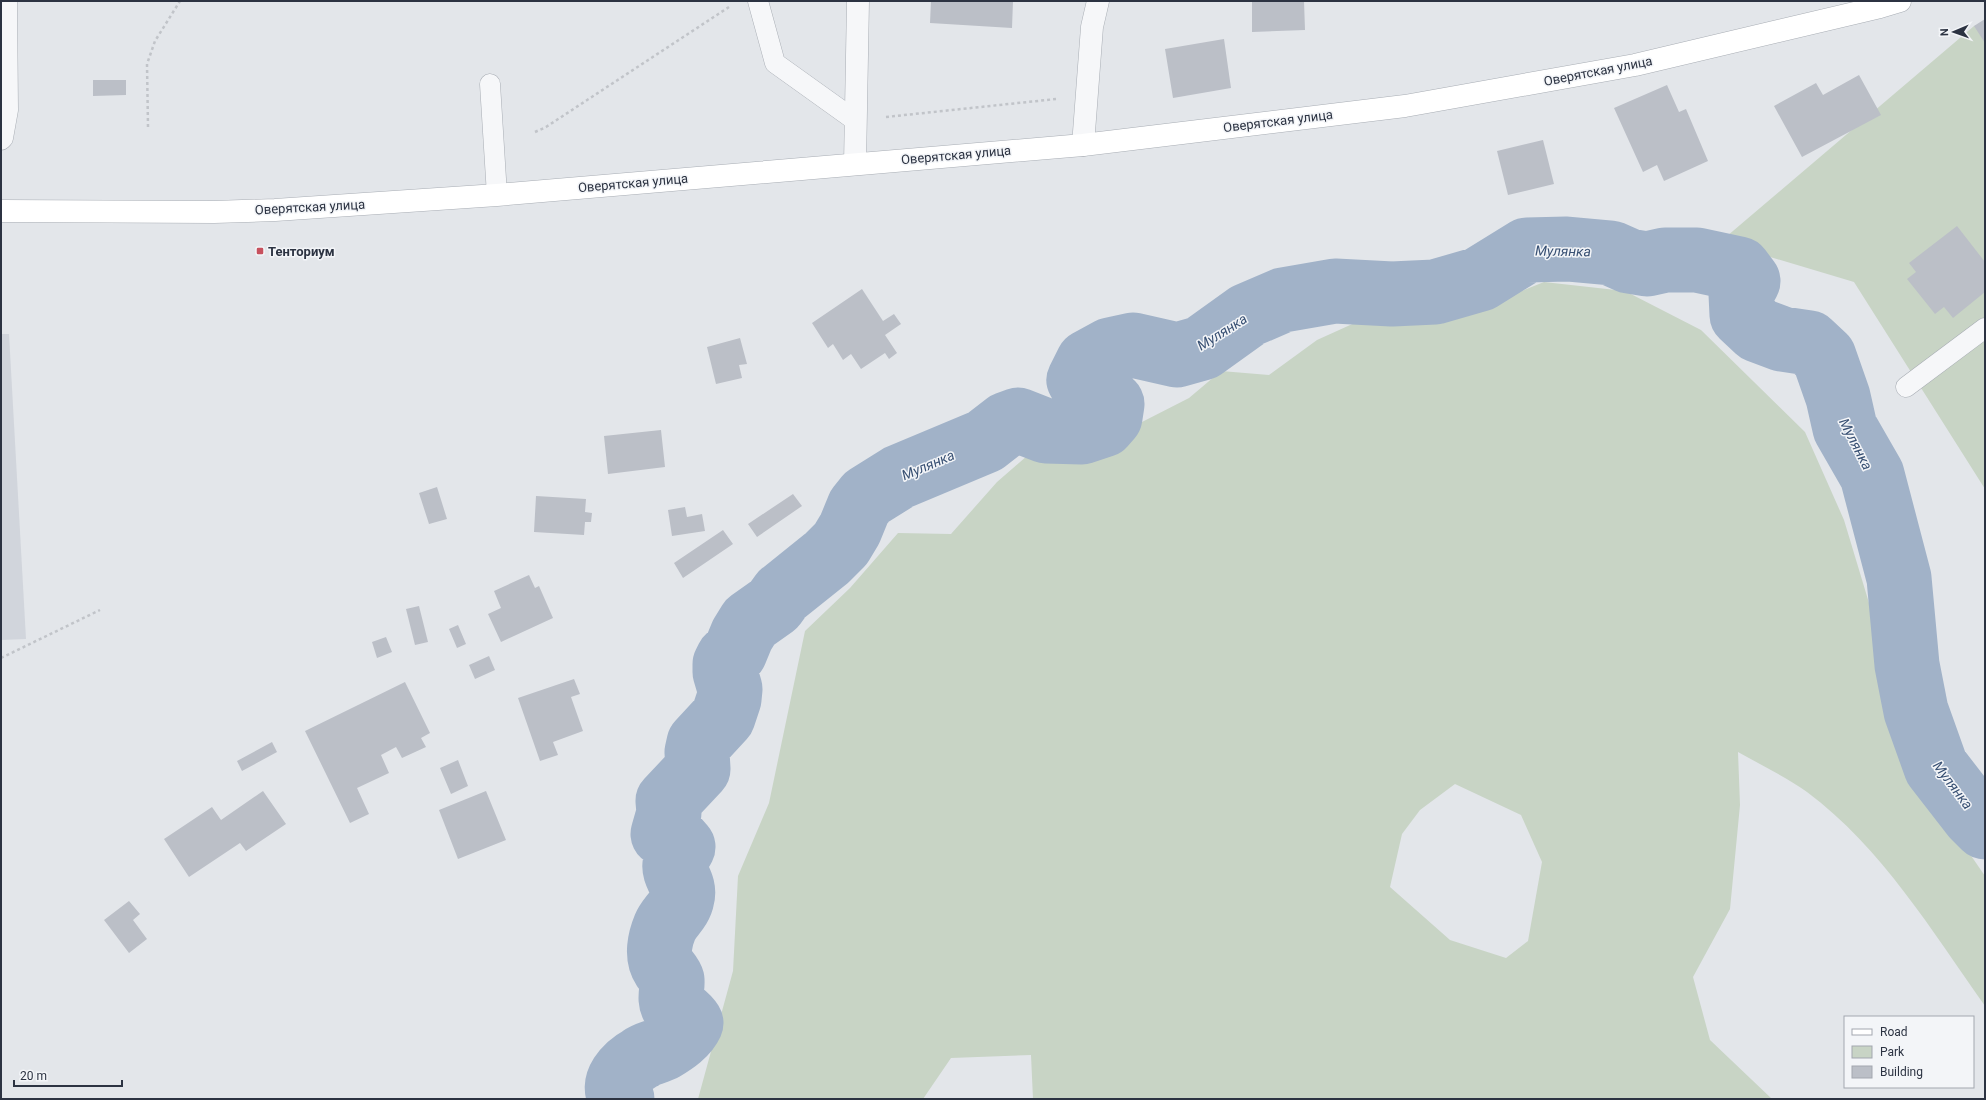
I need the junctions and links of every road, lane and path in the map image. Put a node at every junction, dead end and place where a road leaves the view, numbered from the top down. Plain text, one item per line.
1 (8, 1) edge
2 (180, 1) edge
3 (758, 1) edge
4 (858, 1) edge
5 (1098, 1) edge
6 (1900, 1) edge
7 (731, 5) dead end
8 (490, 84) dead end
9 (1086, 96) junction
10 (856, 121) junction
11 (148, 127) dead end
12 (535, 132) dead end
13 (2, 139) edge
14 (1083, 145) junction
15 (855, 164) junction
16 (497, 195) junction
17 (1, 211) edge
18 (1985, 328) edge
19 (1906, 388) dead end
20 (100, 610) dead end
21 (1, 658) edge

1 - 13 lane
2 - 11 path
3 - 10 lane
4 - 10 street
5 - 9 street
6 - 14 main road, Оверятская улица
7 - 12 path
8 - 16 lane
9 - 10 path
9 - 14 street
10 - 15 street
14 - 15 main road, Оверятская улица
15 - 16 main road, Оверятская улица
16 - 17 main road, Оверятская улица
18 - 19 lane
20 - 21 path

